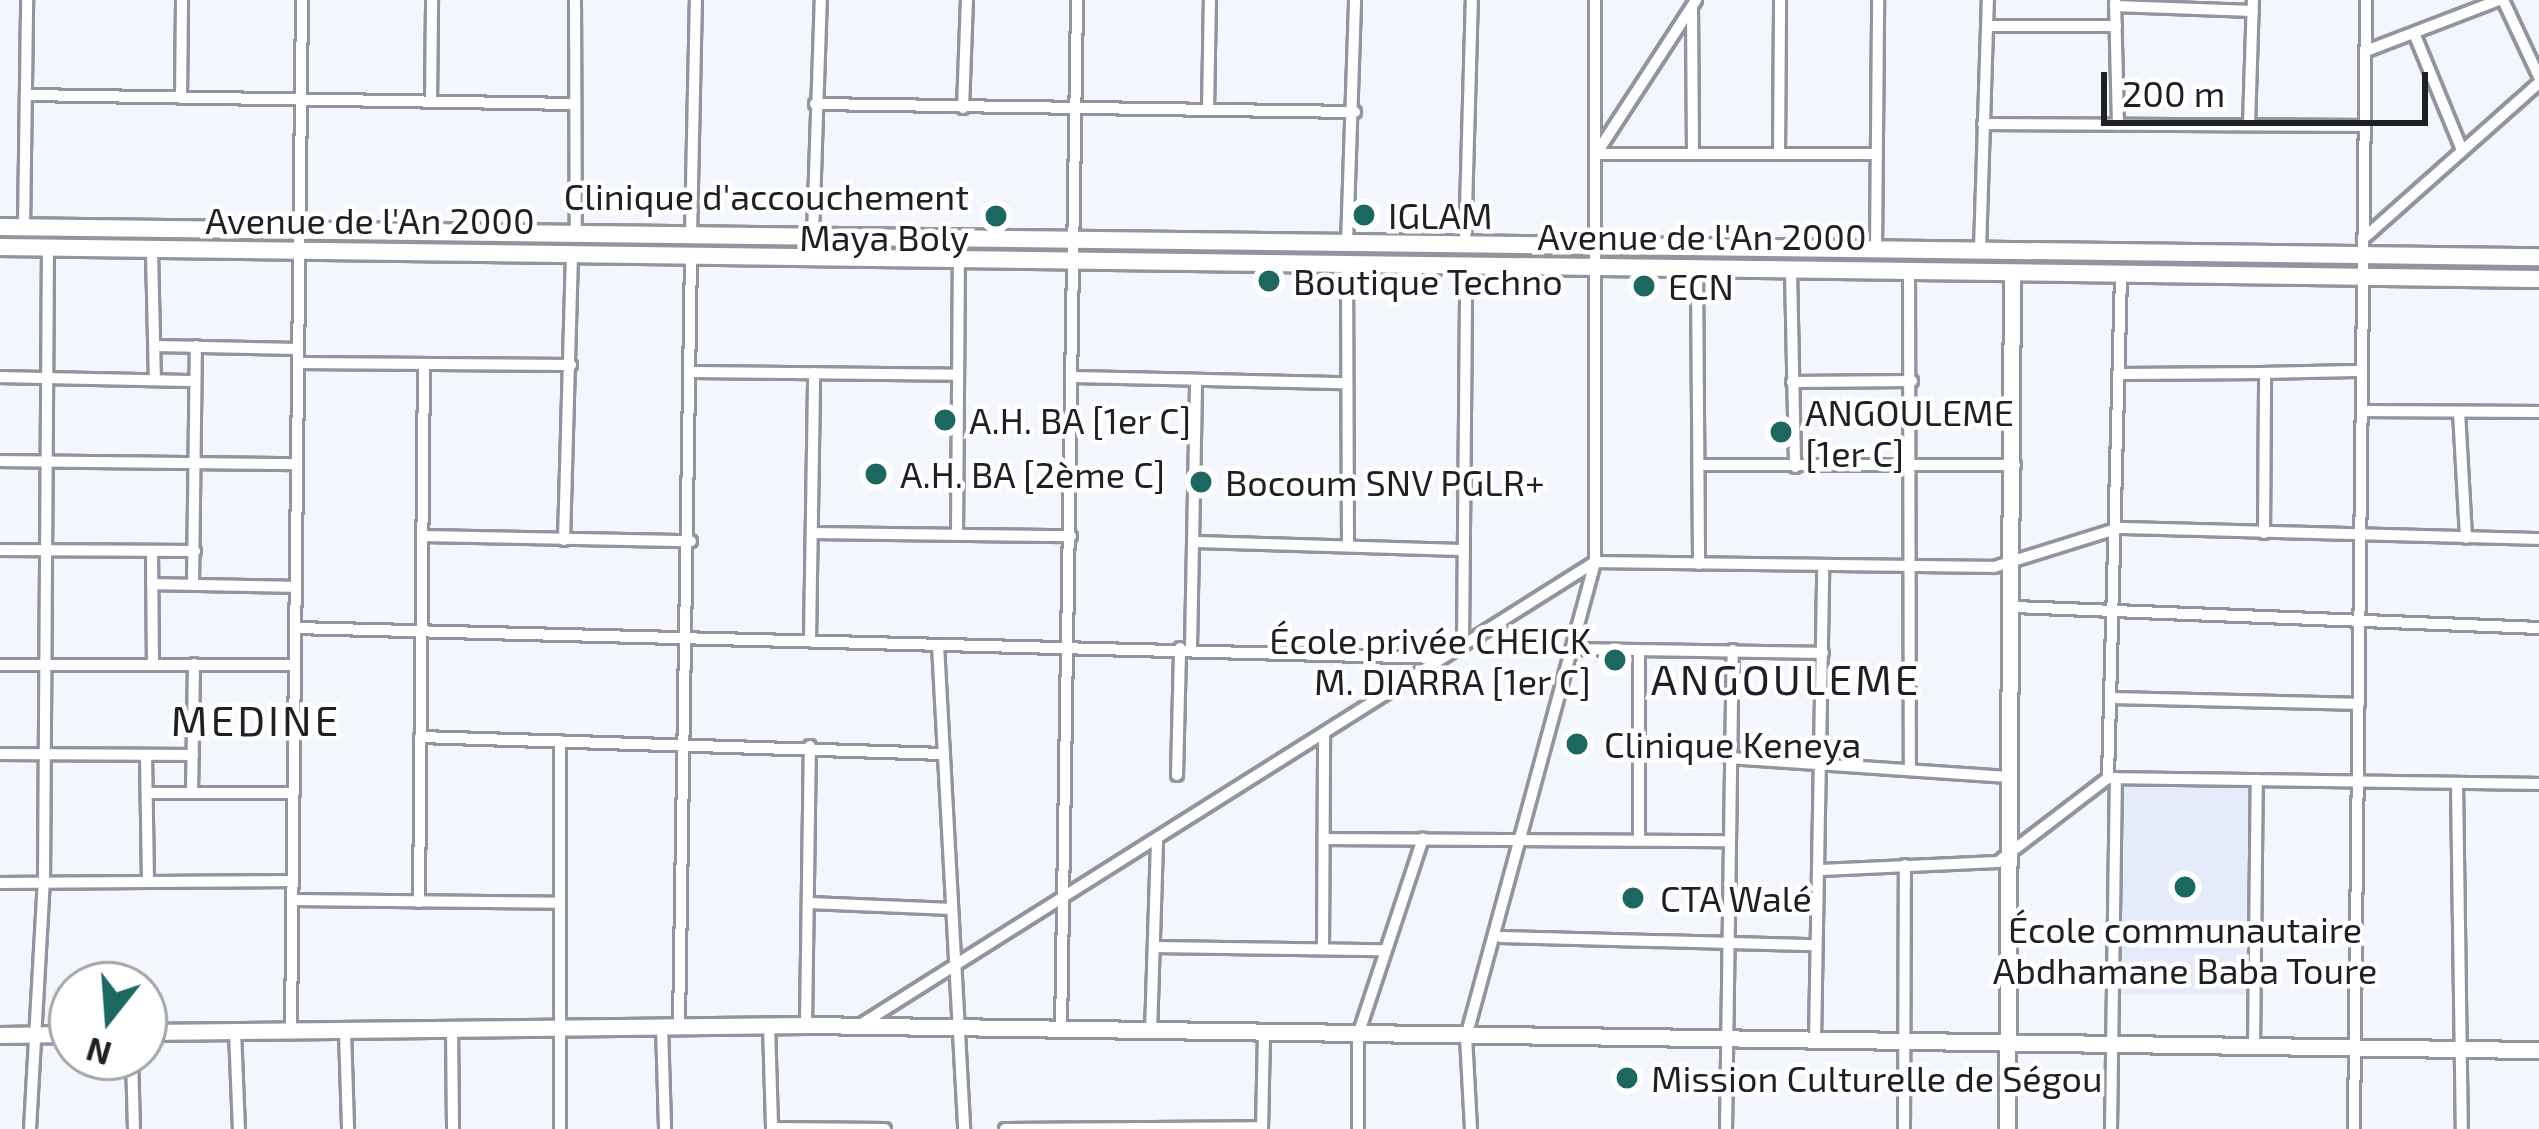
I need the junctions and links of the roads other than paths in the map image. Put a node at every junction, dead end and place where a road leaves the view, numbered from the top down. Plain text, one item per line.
1 (26, 0) edge
2 (182, 0) edge
3 (302, 0) edge
4 (432, 0) edge
5 (575, 0) edge
6 (696, 0) edge
7 (820, 0) edge
8 (968, 0) edge
9 (1077, 0) edge
10 (1210, 0) edge
11 (1354, 0) edge
12 (1472, 0) edge
13 (1595, 0) edge
14 (1780, 0) edge
15 (1878, 0) edge
16 (1988, 0) edge
17 (2366, 0) edge
18 (2501, 0) edge
19 (1694, 3) edge
20 (2115, 3) edge
21 (2253, 6) edge
22 (1988, 26) junction
23 (2116, 26) junction
24 (2414, 33) junction
25 (2366, 51) junction
26 (2539, 80) edge
27 (27, 95) junction
28 (181, 98) junction
29 (301, 100) junction
30 (431, 102) junction
31 (574, 104) junction
32 (815, 104) junction
33 (963, 108) junction
34 (1075, 109) junction
35 (1208, 110) junction
36 (1355, 112) junction
37 (1983, 124) junction
38 (2117, 124) junction
39 (2248, 125) junction
40 (2365, 126) junction
41 (2462, 149) junction
42 (1596, 154) junction
43 (1693, 154) junction
44 (1778, 154) junction
45 (1875, 154) junction
46 (0, 227) edge
47 (24, 227) junction
48 (299, 232) junction
49 (576, 233) junction
50 (691, 234) junction
51 (813, 235) junction
52 (1072, 236) junction
53 (1465, 245) junction
54 (0, 248) edge
55 (48, 248) junction
56 (1597, 248) junction
57 (2363, 248) junction
58 (1876, 249) junction
59 (1980, 250) junction
60 (152, 251) junction
61 (302, 252) junction
62 (1347, 253) junction
63 (572, 254) junction
64 (691, 256) junction
65 (959, 256) junction
66 (1077, 256) junction
67 (2539, 257) edge
68 (1466, 267) junction
69 (1592, 268) junction
70 (1697, 268) junction
71 (1909, 269) junction
72 (1791, 271) junction
73 (2012, 273) junction
74 (2121, 274) junction
75 (2362, 276) junction
76 (2539, 279) edge
77 (154, 346) junction
78 (196, 346) junction
79 (298, 356) junction
80 (571, 365) junction
81 (424, 366) junction
82 (2362, 371) junction
83 (693, 372) junction
84 (814, 373) junction
85 (2265, 373) junction
86 (2120, 374) junction
87 (958, 376) junction
88 (0, 377) edge
89 (1074, 377) junction
90 (47, 378) junction
91 (155, 380) junction
92 (1196, 380) junction
93 (195, 381) junction
94 (1912, 381) junction
95 (1792, 382) junction
96 (1345, 383) junction
97 (2362, 412) junction
98 (2459, 412) junction
99 (2539, 412) edge
100 (0, 461) edge
101 (46, 461) junction
102 (194, 462) junction
103 (1909, 463) junction
104 (297, 464) junction
105 (1700, 465) junction
106 (2017, 465) junction
107 (1795, 467) junction
108 (2119, 528) junction
109 (812, 533) junction
110 (2264, 533) junction
111 (957, 534) junction
112 (423, 536) junction
113 (1071, 536) junction
114 (2362, 536) junction
115 (2466, 538) junction
116 (2539, 539) edge
117 (564, 540) junction
118 (691, 541) junction
119 (1194, 542) junction
120 (1348, 545) junction
121 (0, 550) edge
122 (46, 550) junction
123 (1464, 550) junction
124 (152, 551) junction
125 (195, 551) junction
126 (2014, 558) junction
127 (1595, 562) junction
128 (1699, 564) junction
129 (1823, 567) junction
130 (1910, 568) junction
131 (152, 584) junction
132 (193, 584) junction
133 (296, 587) junction
134 (2014, 608) junction
135 (2118, 612) junction
136 (2360, 621) junction
137 (295, 628) junction
138 (2539, 628) edge
139 (422, 632) junction
140 (689, 637) junction
141 (810, 640) junction
142 (938, 645) junction
143 (1069, 645) junction
144 (1463, 645) junction
145 (1185, 648) junction
146 (1577, 649) junction
147 (1733, 650) junction
148 (1639, 651) junction
149 (1823, 653) junction
150 (1444, 658) junction
151 (153, 664) junction
152 (194, 664) junction
153 (295, 664) junction
154 (0, 665) edge
155 (45, 665) junction
156 (2117, 698) junction
157 (2359, 704) junction
158 (1324, 733) junction
159 (420, 737) junction
160 (560, 741) junction
161 (688, 742) junction
162 (810, 746) junction
163 (0, 754) edge
164 (45, 754) junction
165 (944, 754) junction
166 (146, 755) junction
167 (193, 755) junction
168 (1730, 758) junction
169 (1821, 763) junction
170 (1910, 765) junction
171 (1177, 775) dead end
172 (2010, 777) junction
173 (2112, 778) junction
174 (2257, 780) junction
175 (2358, 781) junction
176 (2457, 783) junction
177 (2539, 784) edge
178 (147, 793) junction
179 (192, 793) junction
180 (294, 793) junction
181 (1527, 837) junction
182 (1423, 838) junction
183 (1156, 839) junction
184 (1324, 839) junction
185 (1639, 839) junction
186 (1728, 841) junction
187 (2009, 857) junction
188 (1906, 866) junction
189 (1820, 870) junction
190 (293, 881) junction
191 (148, 882) junction
192 (0, 883) edge
193 (44, 883) junction
194 (1064, 897) junction
195 (292, 900) junction
196 (419, 902) junction
197 (809, 902) junction
198 (560, 903) junction
199 (952, 909) junction
200 (1501, 937) junction
201 (1727, 938) junction
202 (1815, 945) junction
203 (1154, 947) junction
204 (1323, 949) junction
205 (1382, 950) junction
206 (958, 964) junction
207 (769, 1025) junction
208 (806, 1025) junction
209 (670, 1026) junction
210 (857, 1027) junction
211 (560, 1028) junction
212 (452, 1029) junction
213 (291, 1030) junction
214 (236, 1031) junction
215 (345, 1031) junction
216 (168, 1032) edge
217 (1061, 1032) junction
218 (959, 1033) junction
219 (1151, 1033) junction
220 (1264, 1034) junction
221 (0, 1035) edge
222 (28, 1035) junction
223 (48, 1035) edge
224 (1358, 1035) junction
225 (1466, 1037) junction
226 (1724, 1040) junction
227 (1815, 1041) junction
228 (1907, 1042) junction
229 (2008, 1043) junction
230 (2112, 1045) junction
231 (2254, 1046) junction
232 (2355, 1048) junction
233 (2461, 1048) junction
234 (2539, 1050) edge
235 (133, 1081) edge
236 (772, 1128) edge
237 (1068, 1128) edge
238 (1160, 1128) edge
239 (1262, 1128) edge
240 (30, 1129) edge
241 (134, 1129) edge
242 (239, 1129) edge
243 (348, 1129) edge
244 (453, 1129) edge
245 (560, 1129) edge
246 (664, 1129) edge
247 (885, 1129) edge
248 (964, 1129) edge
249 (1005, 1129) edge
250 (1358, 1129) edge
251 (1471, 1129) edge
252 (1726, 1129) edge
253 (1904, 1129) edge
254 (2006, 1129) edge
255 (2111, 1129) edge
256 (2354, 1129) edge
257 (2462, 1129) edge

1 - 27 street
2 - 28 street
3 - 29 street
4 - 30 street
5 - 31 street
6 - 50 street
7 - 32 street
8 - 33 street
9 - 34 street
10 - 35 street
11 - 36 street
12 - 53 street
13 - 42 street
14 - 44 street
15 - 45 street
16 - 22 street
17 - 25 street
18 - 24 street
18 - 26 street
19 - 42 street
19 - 43 street
20 - 21 street
20 - 23 street
21 - 39 street
22 - 23 street
22 - 37 street
23 - 38 street
24 - 25 street
24 - 41 street
25 - 40 street
26 - 41 street
27 - 28 street
27 - 47 street
28 - 29 street
29 - 30 street
29 - 48 street
30 - 31 street
31 - 49 street
32 - 33 street
32 - 51 street
33 - 34 street
34 - 35 street
34 - 52 street
35 - 36 street
36 - 62 street
37 - 38 street
37 - 59 street
38 - 39 street
39 - 40 street
40 - 57 street
41 - 57 street
42 - 43 street
42 - 56 street
43 - 44 street
44 - 45 street
45 - 58 street
46 - 47 main road, Avenue de l'An 2000
47 - 48 main road, Avenue de l'An 2000
48 - 49 main road, Avenue de l'An 2000
48 - 61 street
49 - 50 main road, Avenue de l'An 2000
50 - 51 main road, Avenue de l'An 2000
51 - 52 main road, Avenue de l'An 2000
52 - 62 main road, Avenue de l'An 2000
52 - 66 street
53 - 56 main road, Avenue de l'An 2000
53 - 62 main road, Avenue de l'An 2000
54 - 55 main road, Avenue de l'An 2000
55 - 60 main road, Avenue de l'An 2000
55 - 90 street
56 - 58 main road, Avenue de l'An 2000
56 - 69 street
57 - 59 main road, Avenue de l'An 2000
57 - 67 main road, Avenue de l'An 2000
57 - 75 street
58 - 59 main road, Avenue de l'An 2000
60 - 61 main road, Avenue de l'An 2000
60 - 77 street
61 - 63 main road, Avenue de l'An 2000
61 - 79 street
62 - 66 main road, Avenue de l'An 2000
62 - 68 main road, Avenue de l'An 2000
62 - 96 street
63 - 64 main road, Avenue de l'An 2000
63 - 80 street
64 - 65 main road, Avenue de l'An 2000
64 - 83 street
65 - 66 main road, Avenue de l'An 2000
65 - 87 street
66 - 89 street
68 - 69 main road, Avenue de l'An 2000
68 - 123 street
69 - 70 main road, Avenue de l'An 2000
69 - 127 street
70 - 72 main road, Avenue de l'An 2000
70 - 105 street
71 - 72 main road, Avenue de l'An 2000
71 - 73 main road, Avenue de l'An 2000
71 - 94 street
72 - 95 street
73 - 74 main road, Avenue de l'An 2000
73 - 106 street
74 - 75 main road, Avenue de l'An 2000
74 - 86 street
75 - 76 main road, Avenue de l'An 2000
75 - 82 street
77 - 78 street
77 - 91 street
78 - 79 street
78 - 93 street
79 - 81 street
79 - 104 street
80 - 81 street
80 - 117 street
81 - 112 street
82 - 85 street
82 - 97 street
83 - 84 street
83 - 118 street
84 - 87 street
84 - 109 street
85 - 86 street
85 - 110 street
86 - 108 street
87 - 111 street
88 - 90 street
89 - 92 street
89 - 113 street
90 - 91 street
90 - 101 street
91 - 93 street
92 - 96 street
92 - 119 street
93 - 102 street
94 - 95 street
94 - 103 street
95 - 107 street
96 - 120 street
97 - 98 street
97 - 114 street
98 - 99 street
98 - 115 street
100 - 101 street
101 - 102 street
101 - 122 street
102 - 104 street
102 - 125 street
103 - 106 street
103 - 107 street
103 - 130 street
104 - 133 street
105 - 107 street
105 - 128 street
106 - 126 street
108 - 110 street
108 - 126 street
108 - 135 street
109 - 111 street
109 - 141 street
110 - 114 street
111 - 113 street
112 - 117 street
112 - 139 street
113 - 143 street
114 - 115 street
114 - 136 street
115 - 116 street
117 - 118 street
118 - 140 street
119 - 120 street
119 - 145 street
120 - 123 street
121 - 122 street
122 - 124 street
122 - 155 street
123 - 144 street
124 - 125 street
124 - 131 street
125 - 132 street
126 - 130 street
126 - 134 street
127 - 128 street
127 - 144 street
127 - 146 street
128 - 129 street
129 - 130 street
129 - 149 street
130 - 170 street
131 - 132 street
131 - 151 street
132 - 133 street
133 - 137 street
134 - 135 street
134 - 172 street
135 - 136 street
135 - 156 street
136 - 138 street
136 - 157 street
137 - 139 street
137 - 153 street
139 - 140 street
139 - 159 street
140 - 141 street
140 - 161 street
141 - 142 street
142 - 143 street
142 - 165 street
143 - 145 street
143 - 194 street
144 - 150 street
145 - 150 street
145 - 171 street
146 - 148 street
146 - 181 street
147 - 148 street
147 - 149 street
147 - 168 street
148 - 185 street
149 - 169 street
150 - 158 street
151 - 152 street
151 - 155 street
152 - 153 street
152 - 167 street
153 - 180 street
154 - 155 street
155 - 164 street
156 - 157 street
156 - 173 street
157 - 175 street
158 - 183 street
158 - 184 street
159 - 160 street
159 - 196 street
160 - 161 street
160 - 198 street
161 - 162 street
161 - 209 street
162 - 165 street
162 - 197 street
163 - 164 street
164 - 166 street
164 - 193 street
165 - 199 street
166 - 167 street
166 - 178 street
167 - 179 street
168 - 169 street
168 - 186 street
169 - 170 street
169 - 189 street
170 - 172 street
172 - 187 street
173 - 174 street
173 - 187 street
173 - 230 street
174 - 175 street
174 - 231 street
175 - 176 street
175 - 232 street
176 - 177 street
176 - 233 street
178 - 179 street
178 - 191 street
179 - 180 street
180 - 190 street
181 - 182 street
181 - 185 street
181 - 200 street
182 - 184 street
182 - 205 street
183 - 194 street
183 - 203 street
184 - 204 street
185 - 186 street
186 - 201 street
187 - 188 street
187 - 229 street
188 - 189 street
188 - 228 street
189 - 202 street
190 - 191 street
190 - 195 street
191 - 193 street
192 - 193 street
193 - 222 street
194 - 206 street
194 - 217 street
195 - 196 street
195 - 213 street
196 - 198 street
197 - 199 street
197 - 208 street
198 - 211 street
199 - 206 street
200 - 201 street
200 - 225 street
201 - 202 street
201 - 226 street
202 - 227 street
203 - 204 street
203 - 219 street
204 - 205 street
205 - 224 street
206 - 210 street
206 - 218 street
207 - 208 street
207 - 209 street
207 - 236 street
208 - 210 street
209 - 211 street
209 - 246 street
210 - 218 street
211 - 212 street
211 - 245 street
212 - 215 street
212 - 244 street
213 - 214 street
213 - 215 street
214 - 216 street
214 - 242 street
215 - 243 street
217 - 218 street
217 - 219 street
218 - 248 street
219 - 220 street
220 - 224 street
220 - 239 street
221 - 222 street
222 - 223 street
222 - 240 street
224 - 225 street
224 - 250 street
225 - 226 street
225 - 251 street
226 - 227 street
226 - 252 street
227 - 228 street
228 - 229 street
228 - 253 street
229 - 230 street
229 - 254 street
230 - 231 street
230 - 255 street
231 - 232 street
232 - 233 street
232 - 256 street
233 - 234 street
233 - 257 street
235 - 241 street
236 - 247 street
237 - 238 street
237 - 249 street
238 - 239 street

